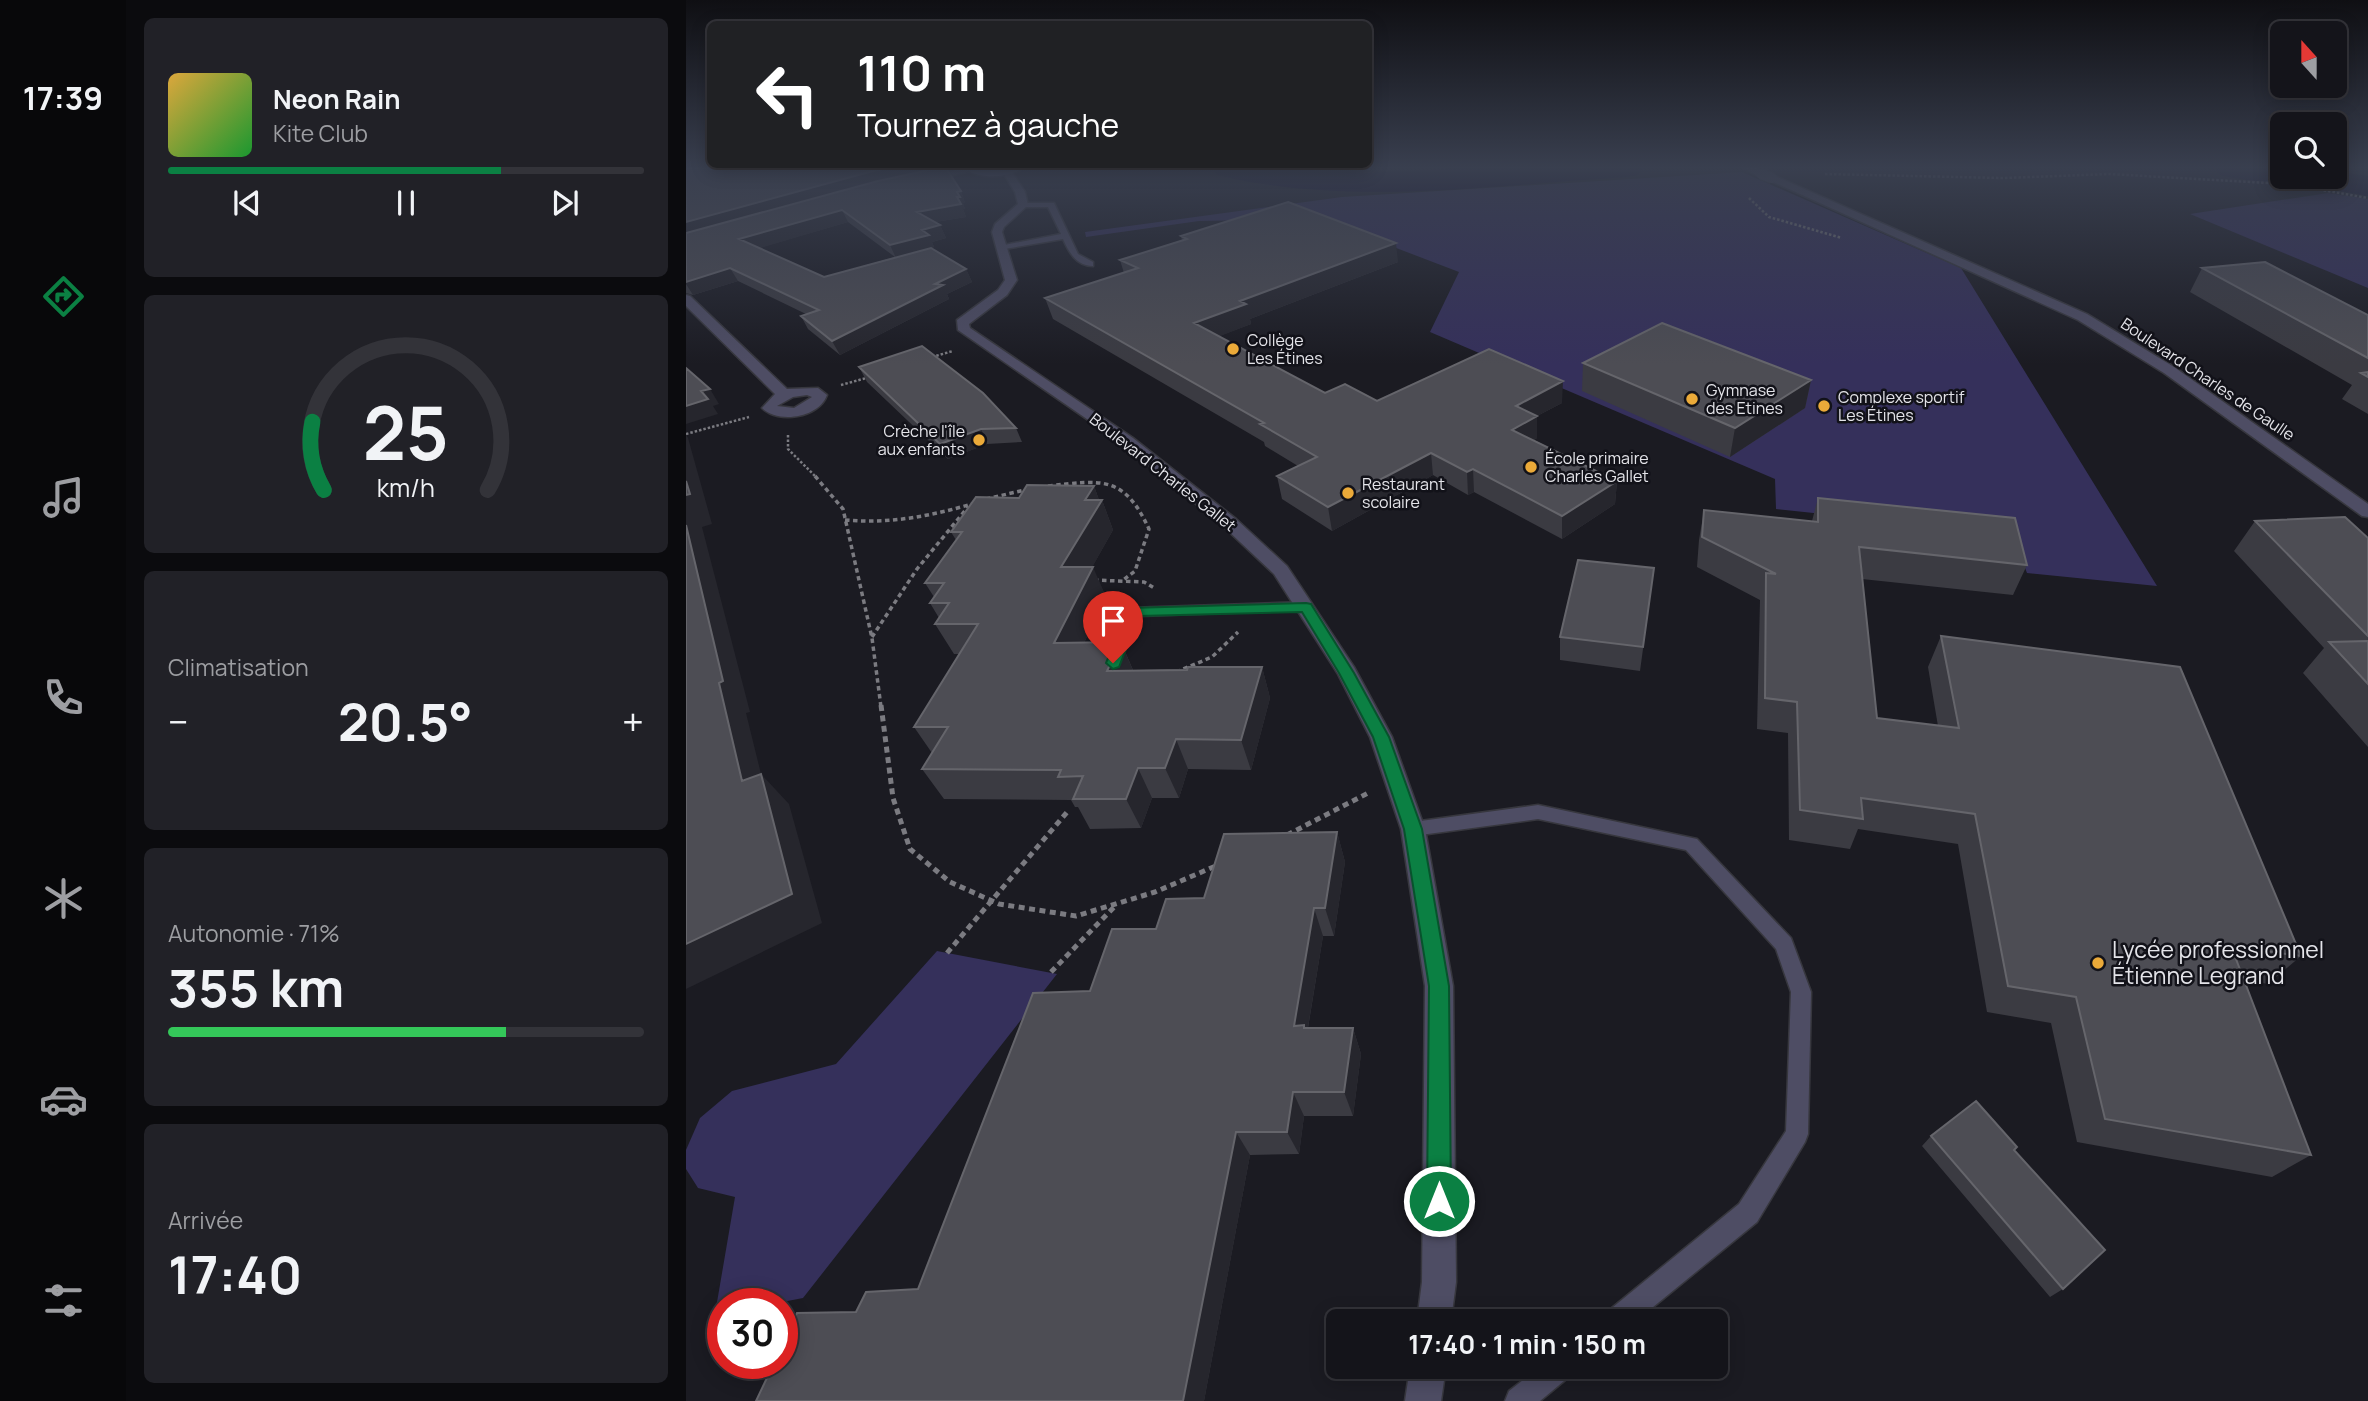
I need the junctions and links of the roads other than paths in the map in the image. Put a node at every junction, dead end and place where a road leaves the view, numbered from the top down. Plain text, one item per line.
1 (997, 233) edge
2 (1899, 233) edge
3 (1914, 233) edge
4 (1065, 236) joint
5 (1002, 248) junction
6 (1090, 264) dead end
7 (2021, 287) junction
8 (686, 299) edge
9 (785, 395) junction
10 (2368, 512) edge
11 (1306, 607) junction
12 (1113, 663) edge
13 (1413, 829) junction
14 (1436, 1309) edge
15 (1631, 1309) edge
16 (1426, 1379) edge
17 (1547, 1379) edge
18 (1423, 1401) edge
19 (1520, 1401) edge

1 - 5 street, Boulevard Charles Gallet
2 - 7 street, Boulevard Charles de Gaulle
3 - 7 street, Boulevard Charles de Gaulle
4 - 5 lane
4 - 6 lane
5 - 11 street, Boulevard Charles Gallet
7 - 10 street, Boulevard Charles de Gaulle
8 - 9 street
9 - 9 street
11 - 12 lane
11 - 13 street, Boulevard Charles Gallet
13 - 14 street, Boulevard Charles Gallet
13 - 15 lane
16 - 18 street
17 - 19 lane

